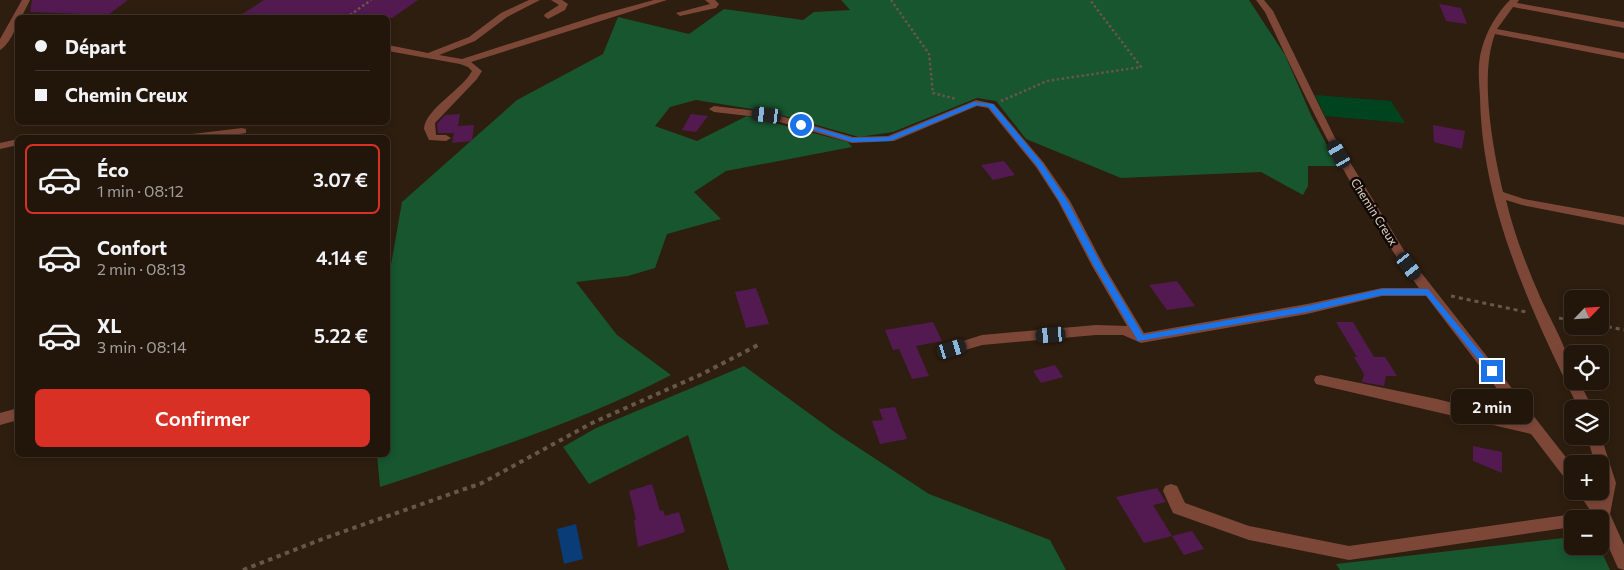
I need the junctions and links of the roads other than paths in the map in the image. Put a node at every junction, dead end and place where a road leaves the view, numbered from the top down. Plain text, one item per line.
1 (26, 0) edge
2 (536, 0) edge
3 (556, 0) edge
4 (663, 0) edge
5 (709, 0) edge
6 (1260, 0) edge
7 (1513, 2) edge
8 (680, 14) dead end
9 (18, 15) edge
10 (548, 16) dead end
11 (15, 22) edge
12 (1624, 25) edge
13 (1492, 31) junction
14 (0, 47) edge
15 (390, 48) edge
16 (431, 55) junction
17 (1624, 56) edge
18 (462, 62) junction
19 (714, 109) dead end
20 (242, 131) dead end
21 (209, 135) edge
22 (446, 138) dead end
23 (15, 143) edge
24 (0, 146) edge
25 (1498, 194) junction
26 (1624, 222) edge
27 (1428, 292) junction
28 (1141, 338) junction
29 (952, 349) dead end
30 (1321, 380) dead end
31 (1582, 400) edge
32 (15, 415) edge
33 (0, 419) edge
34 (1537, 430) junction
35 (1597, 445) edge
36 (1564, 465) edge
37 (1171, 491) dead end
38 (1603, 510) edge
39 (1564, 521) edge
40 (1609, 530) edge
41 (1624, 563) edge

1 - 9 street
2 - 16 street
3 - 10 street
4 - 18 street
5 - 8 street
6 - 27 street, Chemin Creux
7 - 12 street
7 - 13 street
11 - 14 street
13 - 17 street
13 - 25 street
15 - 16 street
16 - 18 street
18 - 22 street
19 - 28 street
20 - 21 street
23 - 24 street
25 - 26 street
25 - 31 street
27 - 28 street
27 - 34 street, Chemin Creux
28 - 29 street
30 - 34 street
32 - 33 street
34 - 36 street, Chemin Creux
35 - 38 street
37 - 39 street
40 - 41 street

